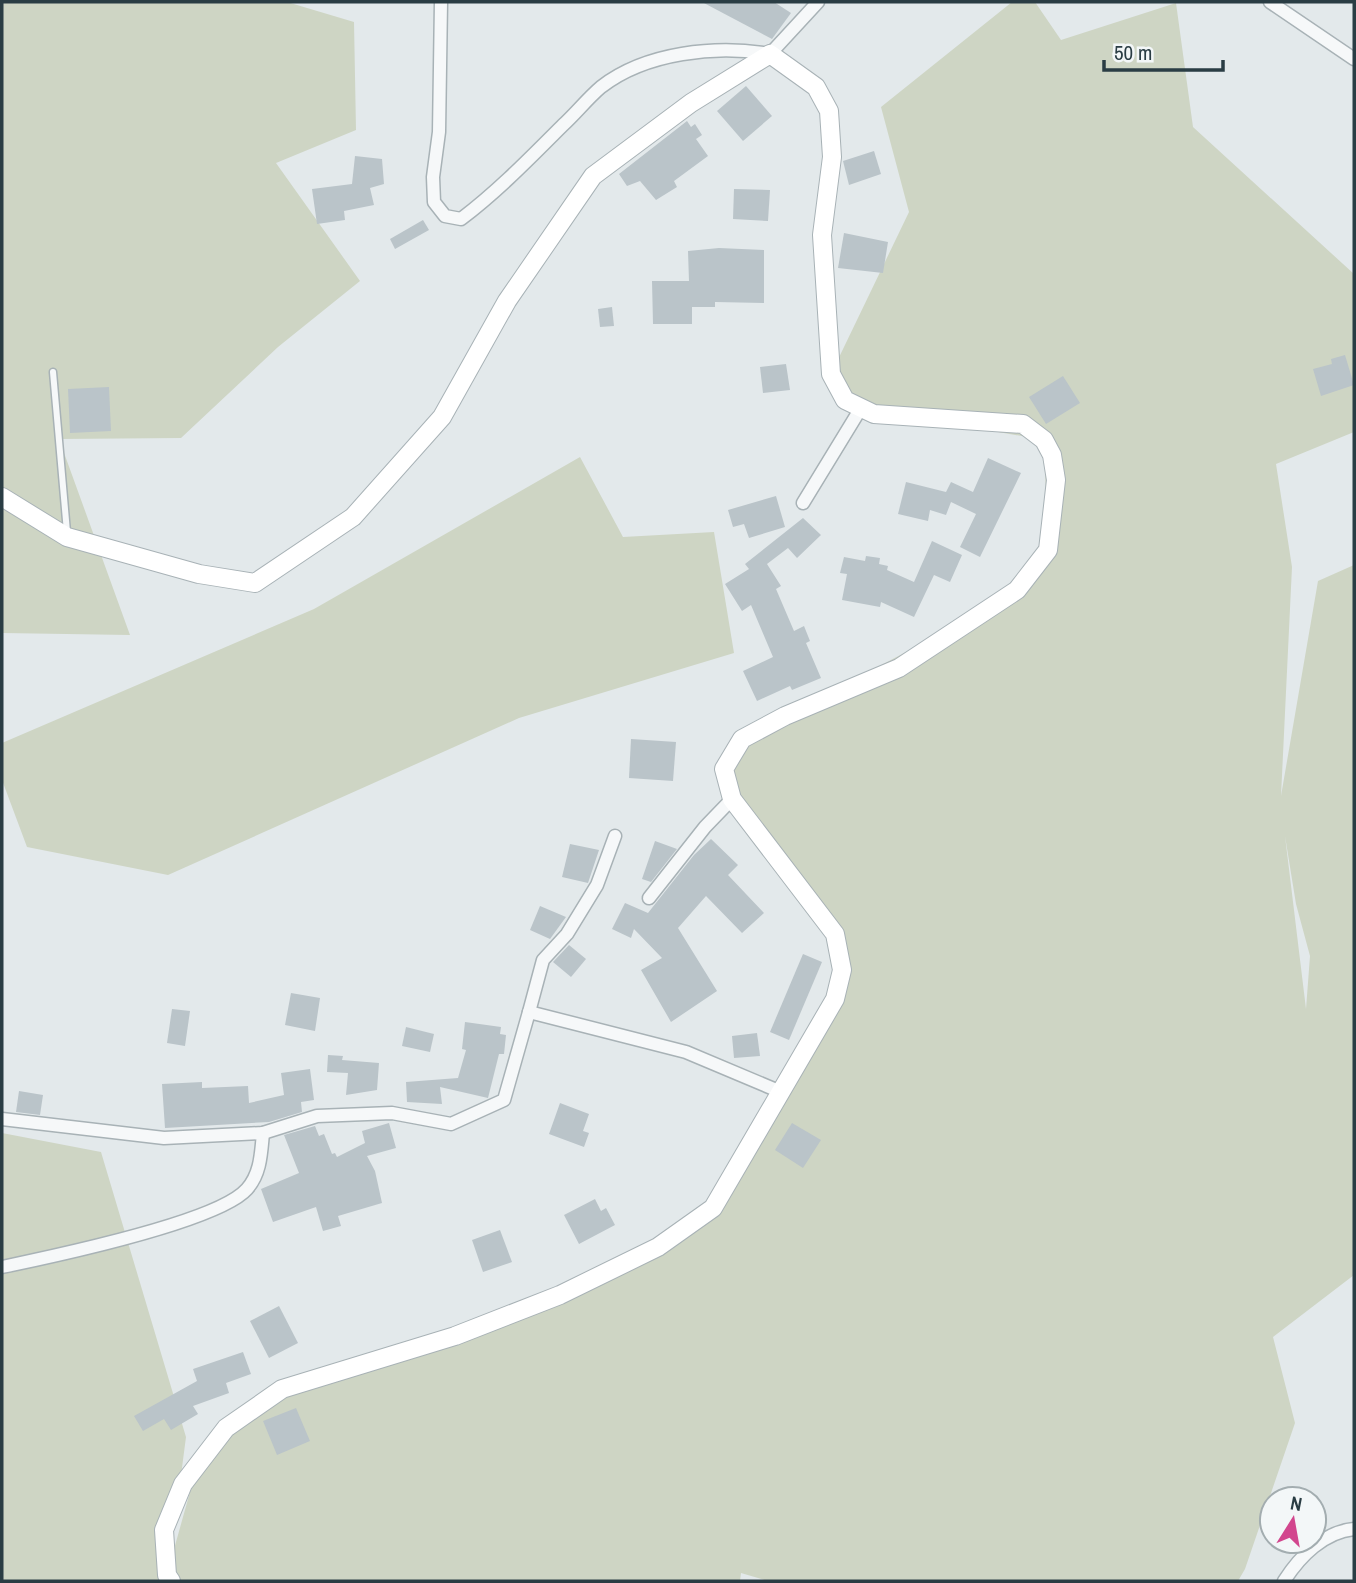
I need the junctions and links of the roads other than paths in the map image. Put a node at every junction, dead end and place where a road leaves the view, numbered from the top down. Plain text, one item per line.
1 (441, 2) edge
2 (818, 2) edge
3 (1270, 2) edge
4 (770, 54) junction
5 (1354, 59) edge
6 (53, 372) dead end
7 (861, 408) junction
8 (2, 496) edge
9 (803, 503) dead end
10 (67, 537) junction
11 (732, 799) junction
12 (615, 836) dead end
13 (649, 898) dead end
14 (529, 1012) junction
15 (780, 1092) junction
16 (2, 1119) edge
17 (264, 1133) junction
18 (2, 1267) edge
19 (1354, 1528) edge
20 (171, 1581) edge
21 (1284, 1581) edge

1 - 4 street
2 - 4 street
3 - 5 street
4 - 7 street
4 - 10 street
6 - 10 lane
7 - 9 street
7 - 11 street
8 - 10 street
11 - 13 street
11 - 15 street
12 - 14 street
14 - 15 street
14 - 17 street
15 - 20 street
16 - 17 street
17 - 18 street
19 - 21 street

